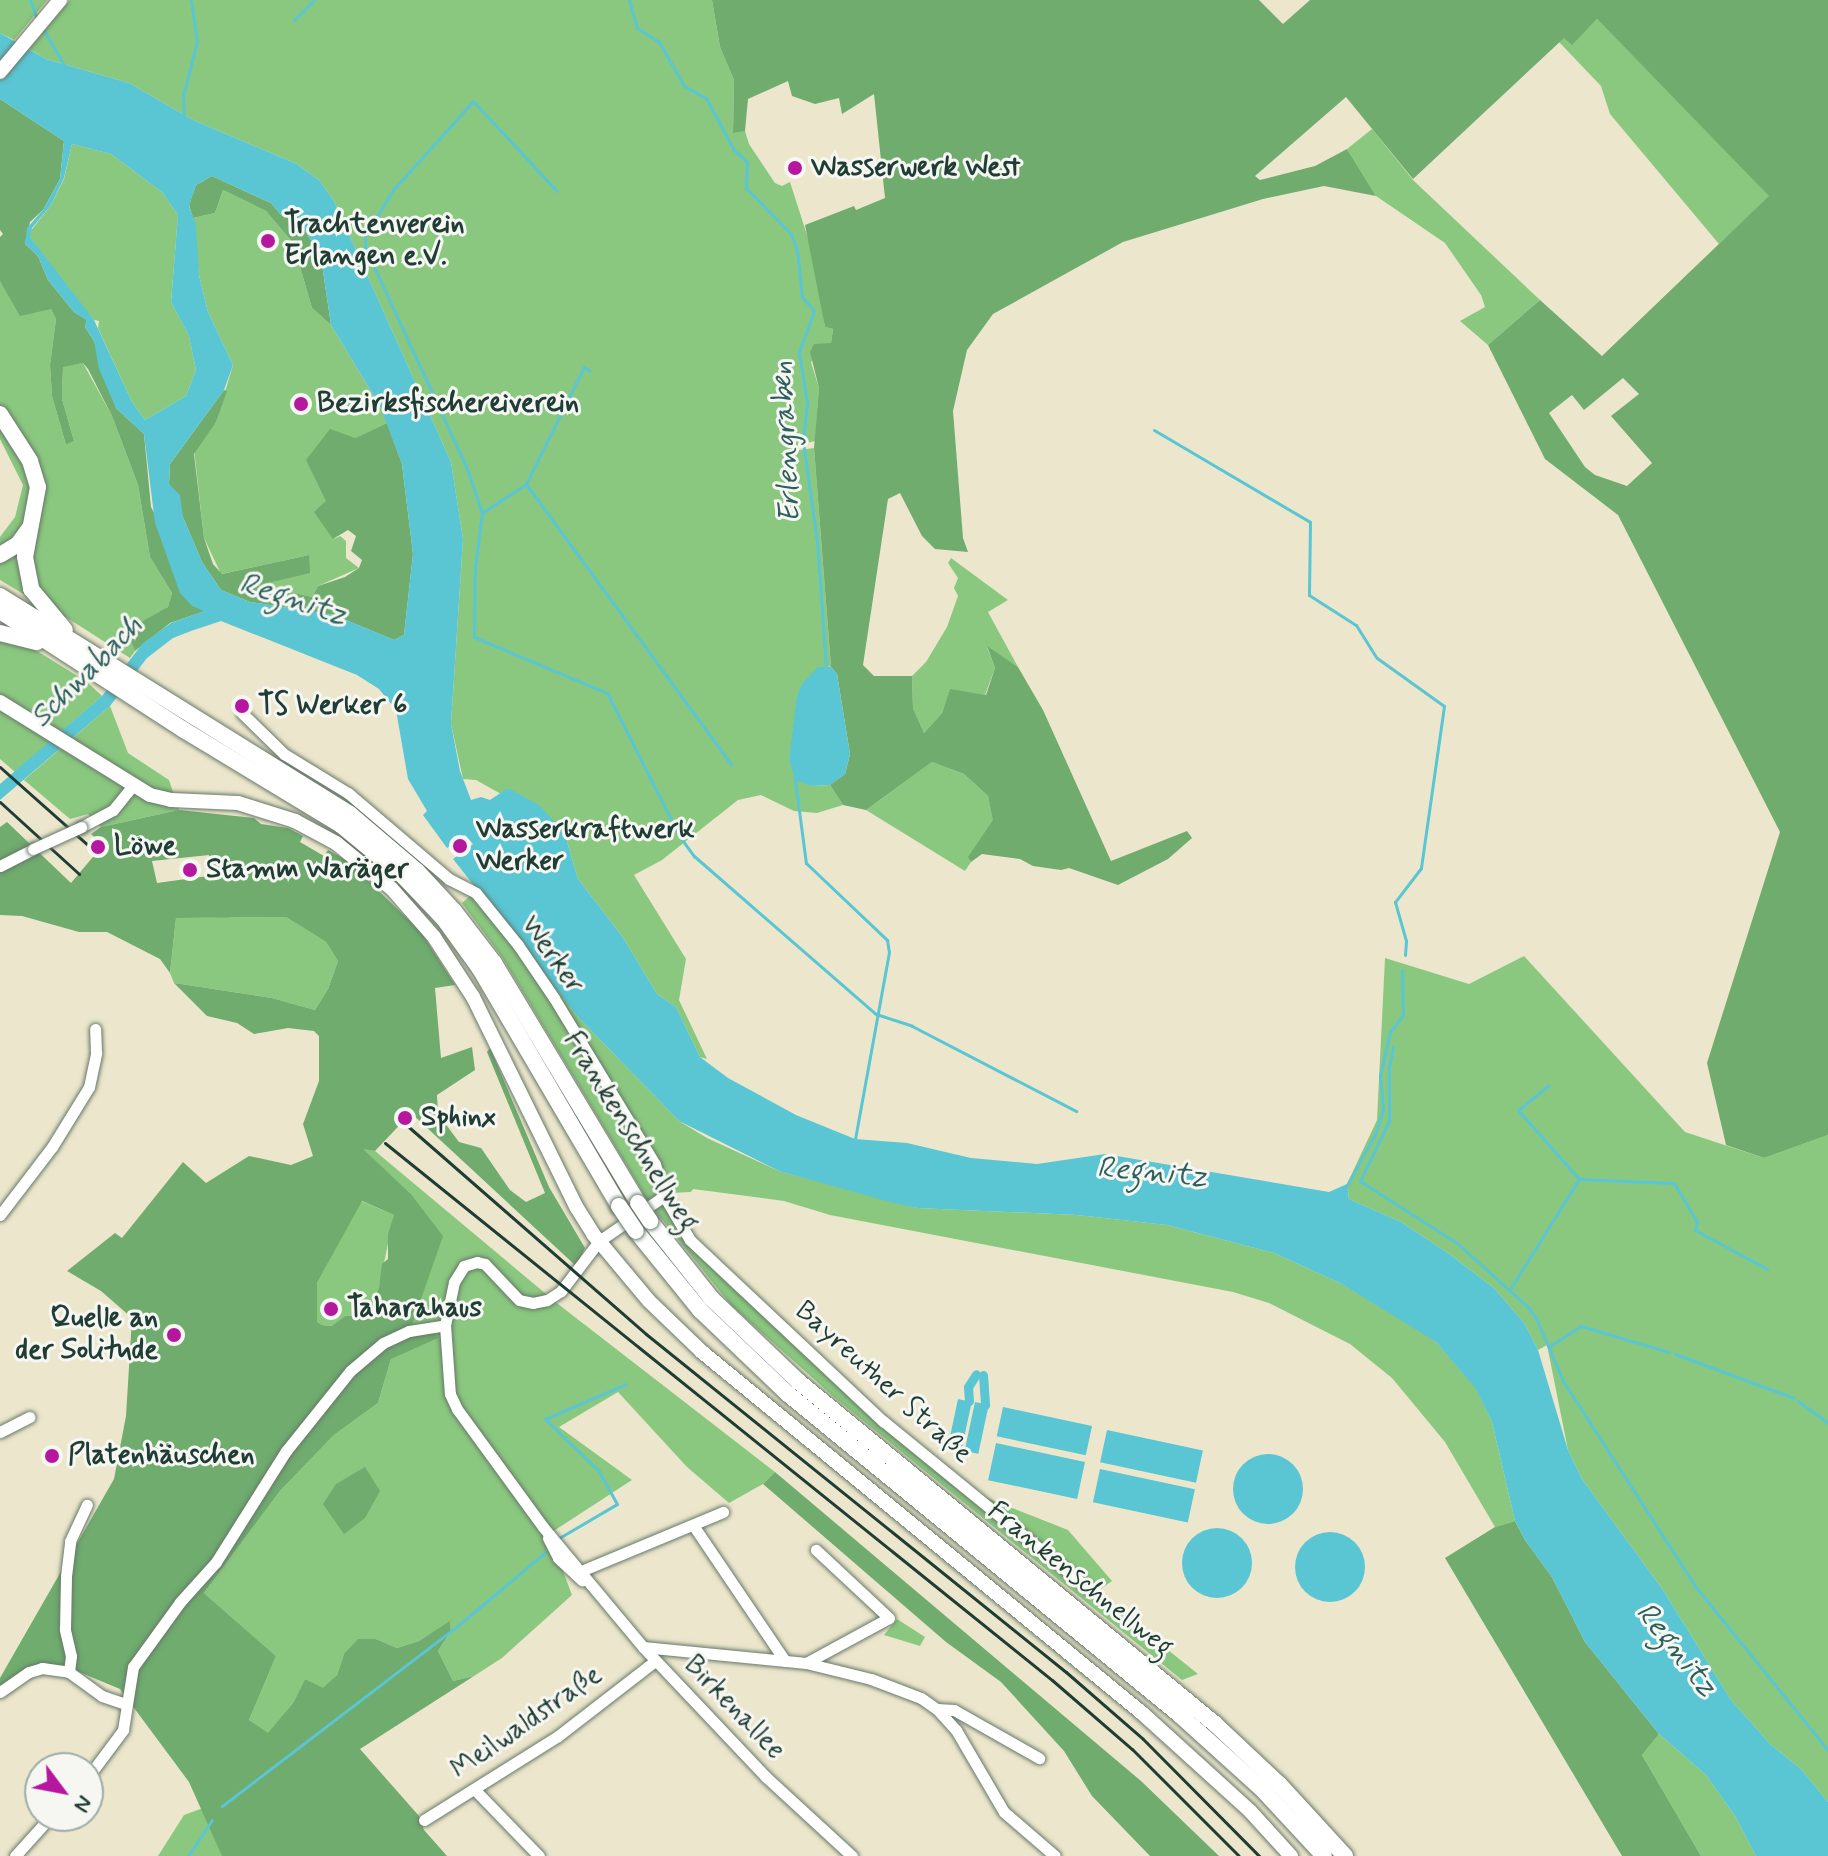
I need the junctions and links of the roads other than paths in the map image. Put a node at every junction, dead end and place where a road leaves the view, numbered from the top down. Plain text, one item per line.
1 (60, 0) edge
2 (0, 72) edge
3 (0, 414) edge
4 (30, 528) junction
5 (0, 555) edge
6 (0, 596) edge
7 (0, 611) edge
8 (0, 633) edge
9 (62, 651) junction
10 (86, 651) junction
11 (100, 668) junction
12 (148, 699) junction
13 (0, 702) edge
14 (242, 713) dead end
15 (133, 785) junction
16 (0, 866) edge
17 (95, 1029) dead end
18 (664, 1196) junction
19 (0, 1215) edge
20 (643, 1226) junction
21 (599, 1241) junction
22 (445, 1325) junction
23 (29, 1417) dead end
24 (0, 1432) edge
25 (87, 1505) dead end
26 (723, 1512) dead end
27 (693, 1525) junction
28 (543, 1527) junction
29 (816, 1550) dead end
30 (581, 1571) junction
31 (590, 1586) junction
32 (1089, 1589) dead end
33 (643, 1647) junction
34 (655, 1661) junction
35 (785, 1661) junction
36 (806, 1663) junction
37 (69, 1672) junction
38 (0, 1692) edge
39 (125, 1704) junction
40 (937, 1709) junction
41 (104, 1756) edge
42 (1039, 1758) dead end
43 (475, 1790) junction
44 (424, 1820) dead end
45 (37, 1832) edge
46 (15, 1856) edge
47 (539, 1856) edge
48 (852, 1856) edge
49 (1055, 1856) edge
50 (1291, 1856) edge
51 (1324, 1856) edge
52 (1345, 1856) edge

1 - 2 main road
3 - 4 highway
4 - 5 highway
4 - 10 highway
6 - 10 highway, Frankenschnellweg
7 - 9 highway, Frankenschnellweg
8 - 9 highway
9 - 11 highway, Frankenschnellweg
10 - 11 highway, Frankenschnellweg
11 - 12 highway, Frankenschnellweg
12 - 20 highway, Frankenschnellweg, bridge
12 - 20 highway, Frankenschnellweg, bridge
13 - 15 main road
14 - 18 street, Werker
15 - 16 street, bridge
15 - 21 main road
17 - 19 street
18 - 21 street
18 - 32 street, Bayreuther Straße
20 - 51 highway, Frankenschnellweg
20 - 52 highway, Frankenschnellweg
21 - 22 street
21 - 50 main road
22 - 28 street
22 - 39 street
23 - 24 street
25 - 37 street
26 - 27 street
27 - 30 street
27 - 35 street
28 - 30 street, Birkenallee
28 - 31 street, Birkenallee
29 - 36 street
30 - 31 street, Birkenallee
31 - 33 street, Birkenallee
33 - 34 street, Birkenallee
33 - 35 street
34 - 43 street, Meilwaldstraße
34 - 48 street, Birkenallee
35 - 36 street
36 - 40 street
37 - 38 street
37 - 39 street
39 - 41 street
40 - 42 street
40 - 49 street
43 - 44 street, Meilwaldstraße
43 - 47 street
45 - 46 street

